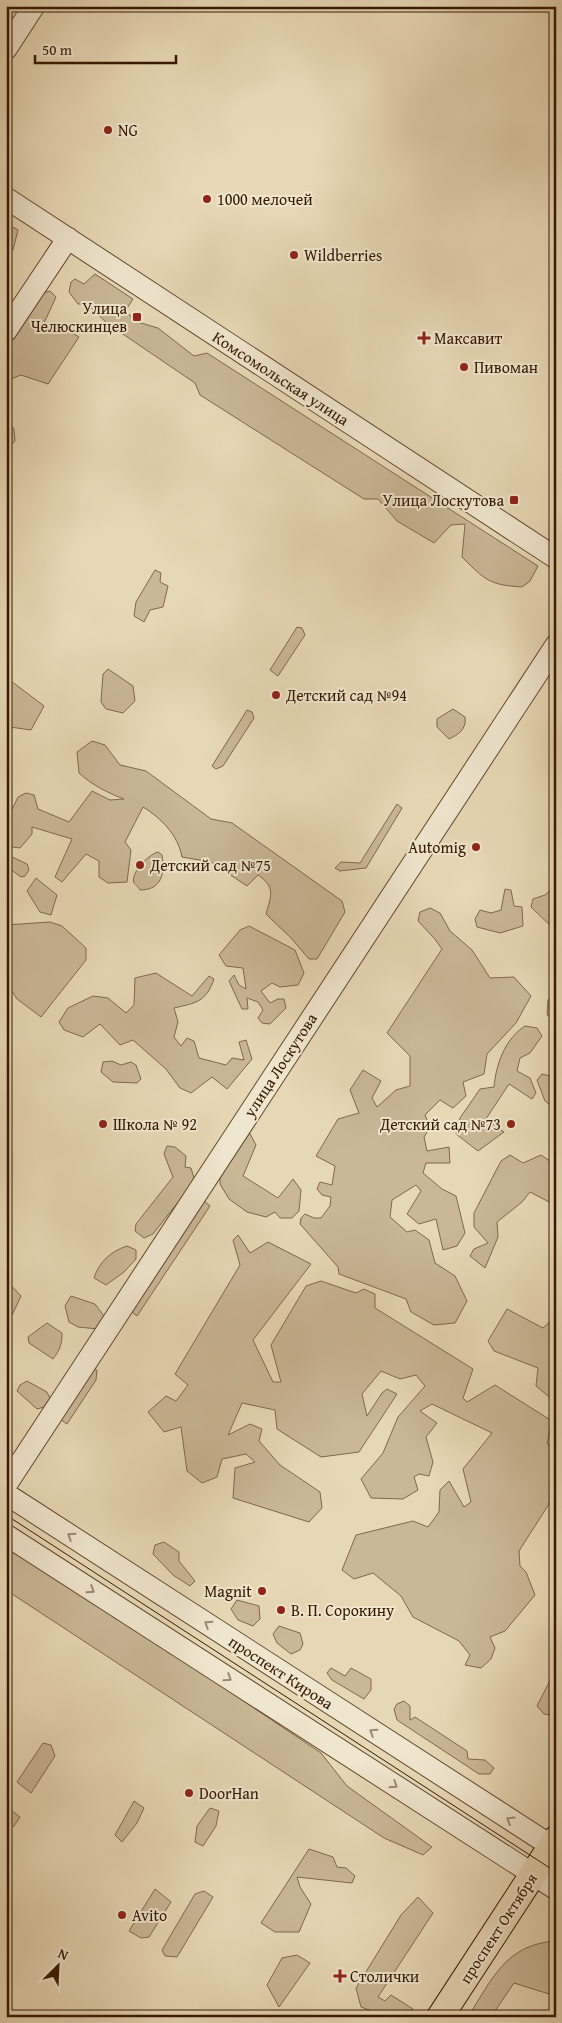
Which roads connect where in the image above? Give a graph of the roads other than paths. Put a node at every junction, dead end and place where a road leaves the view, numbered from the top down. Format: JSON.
{"nodes":[{"id":1,"x":34,"y":6,"type":"edge"},
{"id":2,"x":6,"y":49,"type":"edge"},
{"id":3,"x":6,"y":198,"type":"edge"},
{"id":4,"x":68,"y":238,"type":"junction"},
{"id":5,"x":6,"y":331,"type":"edge"},
{"id":6,"x":556,"y":558,"type":"edge"},
{"id":7,"x":556,"y":646,"type":"edge"},
{"id":8,"x":6,"y":1485,"type":"edge"},
{"id":9,"x":6,"y":1494,"type":"edge"},
{"id":10,"x":6,"y":1535,"type":"edge"},
{"id":11,"x":554,"y":1844,"type":"edge"},
{"id":12,"x":533,"y":1874,"type":"junction"},
{"id":13,"x":556,"y":1889,"type":"edge"},
{"id":14,"x":440,"y":2017,"type":"edge"}],
"edges":[{"from":1,"to":2,"type":"street"},
{"from":3,"to":4,"type":"street","name":"Комсомольская улица"},
{"from":4,"to":5,"type":"street"},
{"from":4,"to":6,"type":"street","name":"Комсомольская улица"},
{"from":7,"to":8,"type":"street","name":"улица Лоскутова"},
{"from":11,"to":9,"type":"street","name":"проспект Кирова","one_way":true},
{"from":10,"to":12,"type":"street","name":"проспект Кирова","one_way":true},
{"from":11,"to":12,"type":"main road","name":"проспект Октября"},
{"from":12,"to":13,"type":"street","name":"проспект Кирова"},
{"from":12,"to":14,"type":"main road","name":"проспект Октября"}]}
